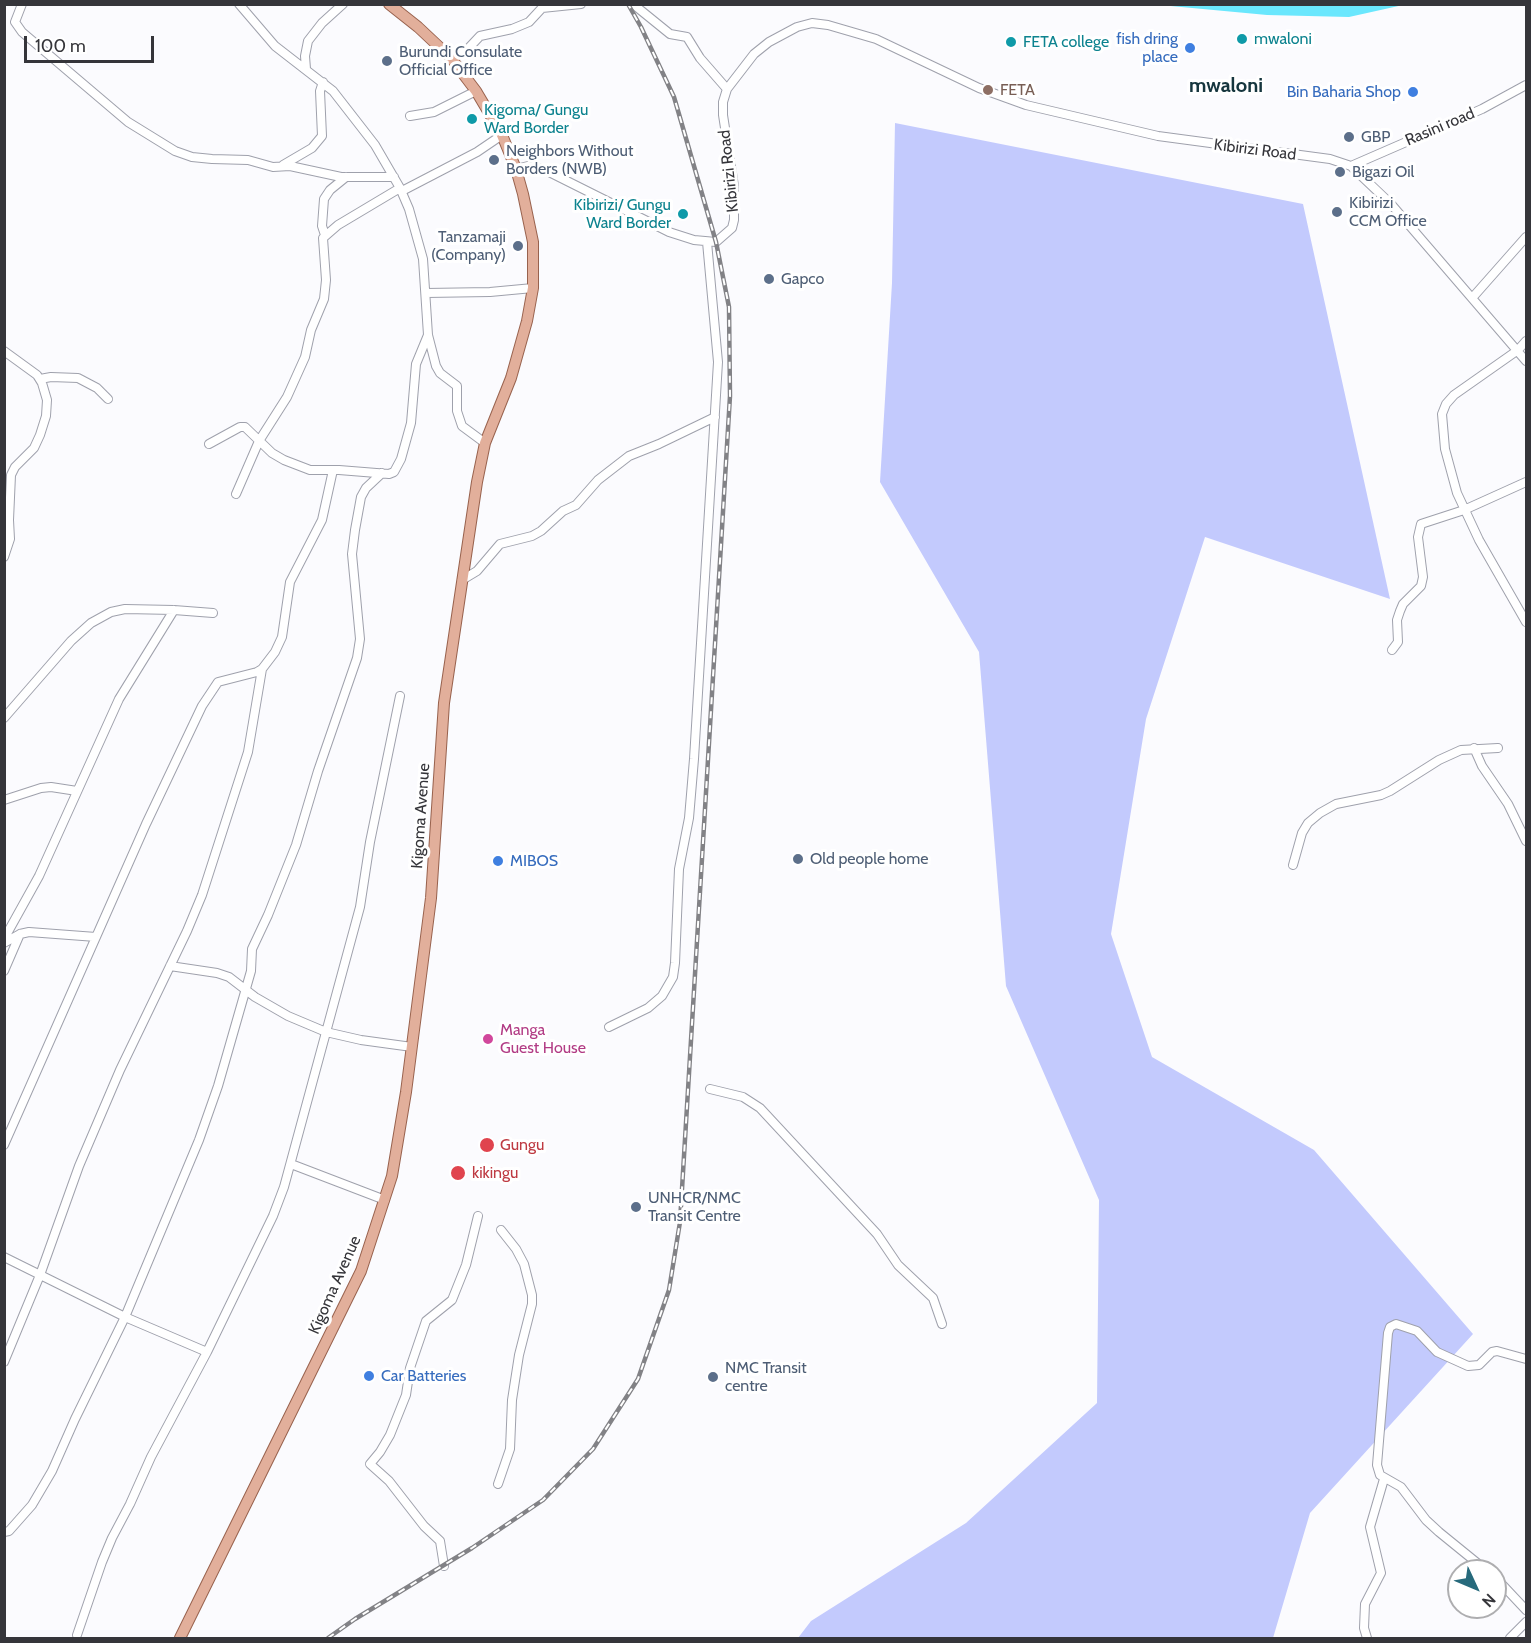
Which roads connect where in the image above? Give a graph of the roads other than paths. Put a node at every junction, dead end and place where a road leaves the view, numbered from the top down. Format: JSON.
{"nodes":[{"id":1,"x":21,"y":4,"type":"edge"},
{"id":2,"x":239,"y":4,"type":"edge"},
{"id":3,"x":343,"y":4,"type":"edge"},
{"id":4,"x":388,"y":4,"type":"edge"},
{"id":5,"x":581,"y":4,"type":"edge"},
{"id":6,"x":633,"y":4,"type":"edge"},
{"id":7,"x":542,"y":6,"type":"edge"},
{"id":8,"x":451,"y":58,"type":"junction"},
{"id":9,"x":306,"y":69,"type":"junction"},
{"id":10,"x":323,"y":82,"type":"junction"},
{"id":11,"x":1527,"y":85,"type":"edge"},
{"id":12,"x":727,"y":89,"type":"junction"},
{"id":13,"x":476,"y":92,"type":"junction"},
{"id":14,"x":410,"y":116,"type":"dead end"},
{"id":15,"x":502,"y":135,"type":"junction"},
{"id":16,"x":1352,"y":166,"type":"junction"},
{"id":17,"x":279,"y":167,"type":"junction"},
{"id":18,"x":516,"y":169,"type":"junction"},
{"id":19,"x":346,"y":177,"type":"junction"},
{"id":20,"x":394,"y":177,"type":"junction"},
{"id":21,"x":401,"y":190,"type":"junction"},
{"id":22,"x":325,"y":235,"type":"junction"},
{"id":23,"x":1527,"y":237,"type":"edge"},
{"id":24,"x":707,"y":242,"type":"junction"},
{"id":25,"x":533,"y":288,"type":"junction"},
{"id":26,"x":426,"y":293,"type":"junction"},
{"id":27,"x":1473,"y":297,"type":"junction"},
{"id":28,"x":428,"y":335,"type":"junction"},
{"id":29,"x":1527,"y":341,"type":"edge"},
{"id":30,"x":1518,"y":350,"type":"junction"},
{"id":31,"x":4,"y":351,"type":"edge"},
{"id":32,"x":1527,"y":361,"type":"edge"},
{"id":33,"x":40,"y":379,"type":"junction"},
{"id":34,"x":108,"y":399,"type":"dead end"},
{"id":35,"x":715,"y":417,"type":"junction"},
{"id":36,"x":259,"y":441,"type":"junction"},
{"id":37,"x":486,"y":443,"type":"junction"},
{"id":38,"x":209,"y":444,"type":"dead end"},
{"id":39,"x":333,"y":470,"type":"junction"},
{"id":40,"x":382,"y":473,"type":"junction"},
{"id":41,"x":1527,"y":482,"type":"edge"},
{"id":42,"x":236,"y":494,"type":"dead end"},
{"id":43,"x":1464,"y":510,"type":"junction"},
{"id":44,"x":4,"y":557,"type":"edge"},
{"id":45,"x":462,"y":580,"type":"junction"},
{"id":46,"x":174,"y":610,"type":"junction"},
{"id":47,"x":213,"y":613,"type":"dead end"},
{"id":48,"x":1527,"y":622,"type":"edge"},
{"id":49,"x":1392,"y":650,"type":"dead end"},
{"id":50,"x":262,"y":669,"type":"junction"},
{"id":51,"x":400,"y":696,"type":"dead end"},
{"id":52,"x":4,"y":718,"type":"edge"},
{"id":53,"x":1474,"y":748,"type":"junction"},
{"id":54,"x":1498,"y":748,"type":"dead end"},
{"id":55,"x":77,"y":791,"type":"junction"},
{"id":56,"x":4,"y":800,"type":"edge"},
{"id":57,"x":1527,"y":841,"type":"edge"},
{"id":58,"x":1293,"y":865,"type":"dead end"},
{"id":59,"x":20,"y":934,"type":"junction"},
{"id":60,"x":96,"y":937,"type":"junction"},
{"id":61,"x":4,"y":941,"type":"edge"},
{"id":62,"x":170,"y":966,"type":"junction"},
{"id":63,"x":4,"y":971,"type":"edge"},
{"id":64,"x":244,"y":990,"type":"junction"},
{"id":65,"x":609,"y":1028,"type":"dead end"},
{"id":66,"x":326,"y":1032,"type":"junction"},
{"id":67,"x":412,"y":1047,"type":"junction"},
{"id":68,"x":710,"y":1089,"type":"dead end"},
{"id":69,"x":4,"y":1145,"type":"edge"},
{"id":70,"x":291,"y":1164,"type":"junction"},
{"id":71,"x":385,"y":1200,"type":"junction"},
{"id":72,"x":478,"y":1216,"type":"dead end"},
{"id":73,"x":501,"y":1230,"type":"dead end"},
{"id":74,"x":4,"y":1257,"type":"edge"},
{"id":75,"x":40,"y":1275,"type":"junction"},
{"id":76,"x":125,"y":1317,"type":"junction"},
{"id":77,"x":942,"y":1324,"type":"dead end"},
{"id":78,"x":207,"y":1353,"type":"junction"},
{"id":79,"x":1527,"y":1359,"type":"edge"},
{"id":80,"x":4,"y":1362,"type":"edge"},
{"id":81,"x":1384,"y":1479,"type":"junction"},
{"id":82,"x":498,"y":1484,"type":"dead end"},
{"id":83,"x":4,"y":1533,"type":"edge"},
{"id":84,"x":1472,"y":1559,"type":"edge"},
{"id":85,"x":444,"y":1566,"type":"dead end"},
{"id":86,"x":1507,"y":1589,"type":"edge"},
{"id":87,"x":1527,"y":1610,"type":"edge"},
{"id":88,"x":1527,"y":1622,"type":"edge"},
{"id":89,"x":77,"y":1635,"type":"dead end"},
{"id":90,"x":180,"y":1638,"type":"edge"},
{"id":91,"x":1367,"y":1638,"type":"edge"},
{"id":92,"x":1510,"y":1638,"type":"edge"}],
"edges":[{"from":1,"to":17,"type":"street"},
{"from":2,"to":9,"type":"street"},
{"from":3,"to":9,"type":"street"},
{"from":4,"to":8,"type":"main road","name":"Kigoma Avenue"},
{"from":5,"to":7,"type":"street"},
{"from":6,"to":12,"type":"street"},
{"from":7,"to":8,"type":"street"},
{"from":8,"to":13,"type":"main road","name":"Kigoma Avenue"},
{"from":9,"to":10,"type":"street"},
{"from":10,"to":17,"type":"street"},
{"from":10,"to":20,"type":"street"},
{"from":11,"to":16,"type":"street","name":"Rasini road"},
{"from":12,"to":16,"type":"street","name":"Kibirizi Road"},
{"from":12,"to":24,"type":"street","name":"Kibirizi Road"},
{"from":13,"to":14,"type":"street"},
{"from":13,"to":15,"type":"main road","name":"Kigoma Avenue"},
{"from":15,"to":18,"type":"main road","name":"Kigoma Avenue"},
{"from":15,"to":21,"type":"street"},
{"from":16,"to":27,"type":"street","name":"Kibirizi Road"},
{"from":17,"to":19,"type":"street"},
{"from":18,"to":24,"type":"street"},
{"from":18,"to":25,"type":"main road","name":"Kigoma Avenue"},
{"from":19,"to":20,"type":"street"},
{"from":19,"to":22,"type":"street"},
{"from":20,"to":21,"type":"street"},
{"from":21,"to":22,"type":"street"},
{"from":21,"to":26,"type":"street"},
{"from":22,"to":36,"type":"street"},
{"from":23,"to":27,"type":"street"},
{"from":24,"to":35,"type":"street"},
{"from":25,"to":26,"type":"street"},
{"from":25,"to":37,"type":"main road","name":"Kigoma Avenue"},
{"from":26,"to":28,"type":"street"},
{"from":27,"to":30,"type":"street","name":"Kibirizi Road"},
{"from":28,"to":37,"type":"street"},
{"from":28,"to":40,"type":"street"},
{"from":29,"to":30,"type":"street"},
{"from":30,"to":32,"type":"street","name":"Kibirizi Road"},
{"from":30,"to":43,"type":"street"},
{"from":31,"to":33,"type":"street"},
{"from":33,"to":34,"type":"street"},
{"from":33,"to":44,"type":"street"},
{"from":35,"to":45,"type":"street"},
{"from":35,"to":65,"type":"street"},
{"from":36,"to":38,"type":"street"},
{"from":36,"to":39,"type":"street"},
{"from":36,"to":42,"type":"street"},
{"from":37,"to":45,"type":"main road","name":"Kigoma Avenue"},
{"from":39,"to":40,"type":"street"},
{"from":39,"to":50,"type":"street"},
{"from":40,"to":64,"type":"street"},
{"from":41,"to":43,"type":"street"},
{"from":43,"to":48,"type":"street"},
{"from":43,"to":49,"type":"street"},
{"from":45,"to":67,"type":"main road","name":"Kigoma Avenue"},
{"from":46,"to":47,"type":"street"},
{"from":46,"to":52,"type":"street"},
{"from":46,"to":55,"type":"street"},
{"from":50,"to":60,"type":"street"},
{"from":50,"to":62,"type":"street"},
{"from":51,"to":66,"type":"street"},
{"from":53,"to":54,"type":"street"},
{"from":53,"to":57,"type":"street"},
{"from":53,"to":58,"type":"street"},
{"from":55,"to":56,"type":"street"},
{"from":55,"to":61,"type":"street"},
{"from":59,"to":60,"type":"street"},
{"from":59,"to":61,"type":"street"},
{"from":59,"to":63,"type":"street"},
{"from":60,"to":69,"type":"street"},
{"from":62,"to":64,"type":"street"},
{"from":62,"to":75,"type":"street"},
{"from":64,"to":66,"type":"street"},
{"from":64,"to":76,"type":"street"},
{"from":66,"to":67,"type":"street"},
{"from":66,"to":70,"type":"street"},
{"from":67,"to":71,"type":"main road","name":"Kigoma Avenue"},
{"from":68,"to":77,"type":"street"},
{"from":70,"to":71,"type":"street"},
{"from":70,"to":78,"type":"street"},
{"from":71,"to":90,"type":"main road","name":"Kigoma Avenue"},
{"from":72,"to":85,"type":"street"},
{"from":73,"to":82,"type":"street"},
{"from":74,"to":75,"type":"street"},
{"from":75,"to":76,"type":"street"},
{"from":75,"to":80,"type":"street"},
{"from":76,"to":78,"type":"street"},
{"from":76,"to":83,"type":"street"},
{"from":78,"to":89,"type":"street"},
{"from":79,"to":81,"type":"street"},
{"from":81,"to":84,"type":"street"},
{"from":81,"to":91,"type":"street"},
{"from":86,"to":87,"type":"street"},
{"from":88,"to":92,"type":"street"}]}
